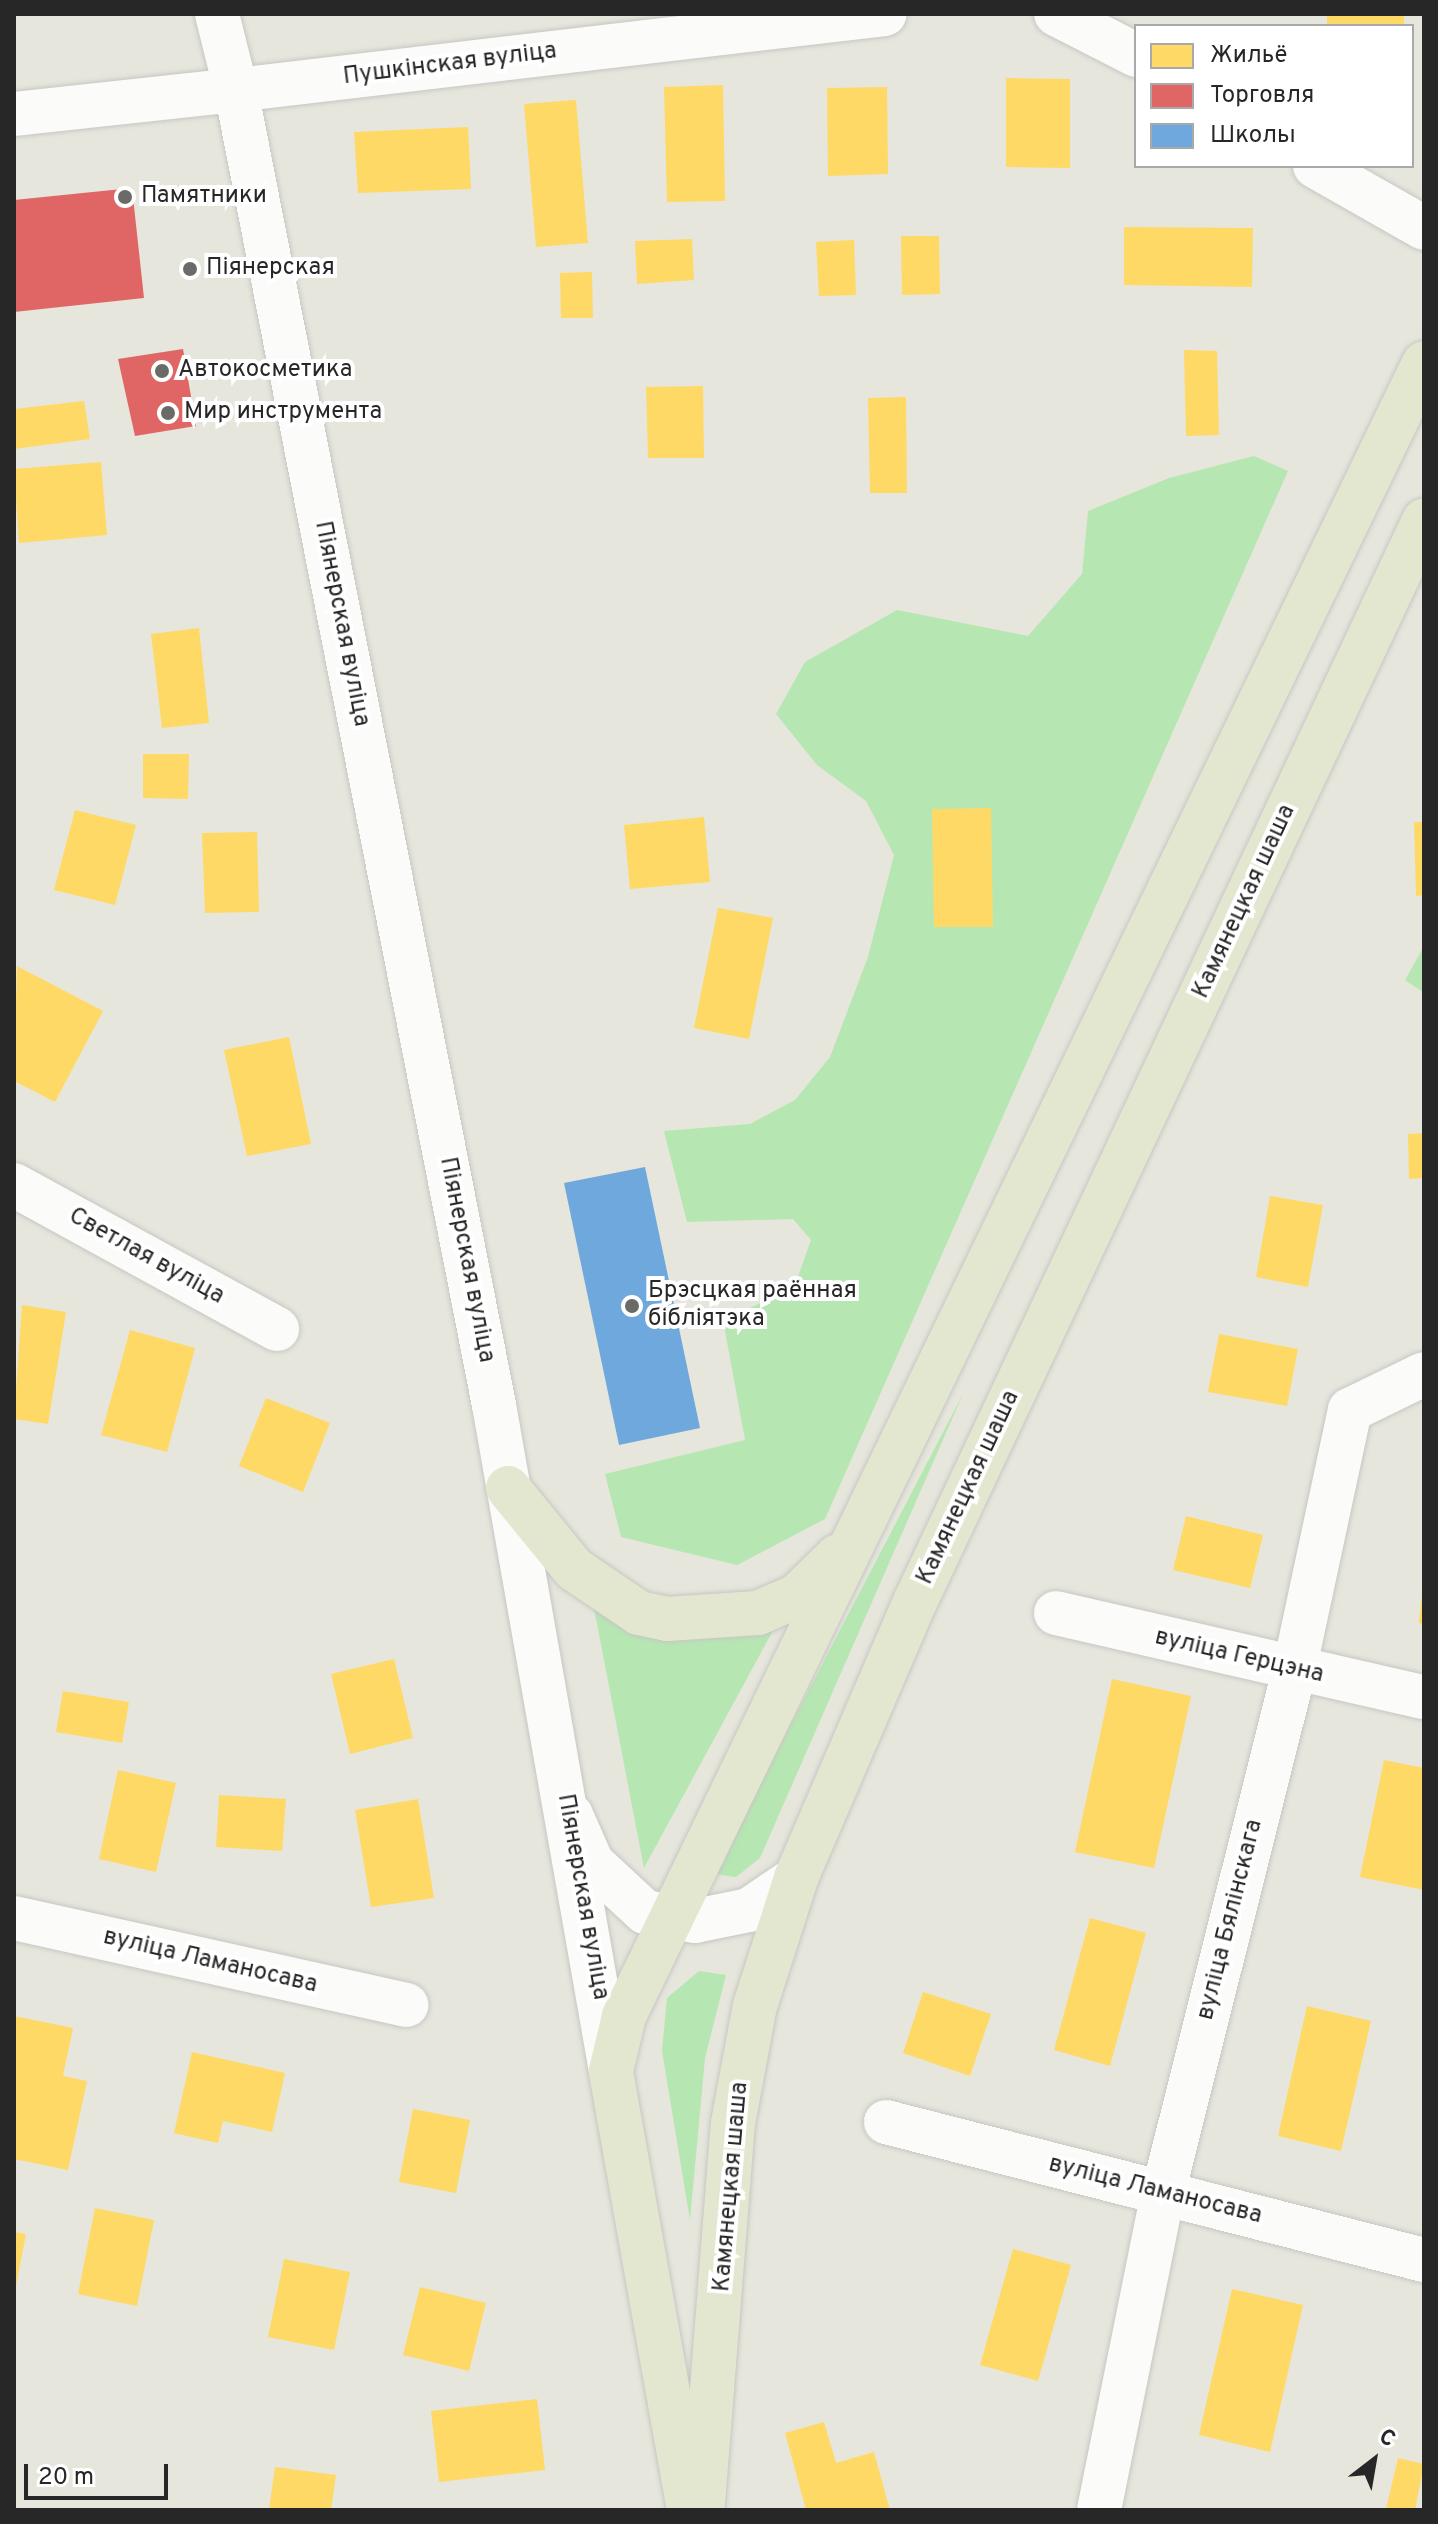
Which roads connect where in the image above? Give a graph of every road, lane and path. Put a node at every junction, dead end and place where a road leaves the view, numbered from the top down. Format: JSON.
{"nodes":[{"id":1,"x":217,"y":14,"type":"edge"},
{"id":2,"x":885,"y":14,"type":"edge"},
{"id":3,"x":1056,"y":14,"type":"edge"},
{"id":4,"x":1134,"y":54,"type":"edge"},
{"id":5,"x":236,"y":90,"type":"junction"},
{"id":6,"x":14,"y":114,"type":"edge"},
{"id":7,"x":1319,"y":168,"type":"edge"},
{"id":8,"x":1424,"y":228,"type":"edge"},
{"id":9,"x":1424,"y":363,"type":"edge"},
{"id":10,"x":1424,"y":521,"type":"edge"},
{"id":11,"x":14,"y":1185,"type":"edge"},
{"id":12,"x":277,"y":1329,"type":"dead end"},
{"id":13,"x":1424,"y":1374,"type":"edge"},
{"id":14,"x":508,"y":1488,"type":"junction"},
{"id":15,"x":863,"y":1531,"type":"junction"},
{"id":16,"x":1056,"y":1613,"type":"dead end"},
{"id":17,"x":1294,"y":1671,"type":"junction"},
{"id":18,"x":1424,"y":1697,"type":"edge"},
{"id":19,"x":566,"y":1802,"type":"junction"},
{"id":20,"x":796,"y":1878,"type":"junction"},
{"id":21,"x":668,"y":1917,"type":"junction"},
{"id":22,"x":14,"y":1918,"type":"edge"},
{"id":23,"x":406,"y":2005,"type":"dead end"},
{"id":24,"x":611,"y":2071,"type":"junction"},
{"id":25,"x":886,"y":2122,"type":"dead end"},
{"id":26,"x":1163,"y":2193,"type":"junction"},
{"id":27,"x":1424,"y":2260,"type":"edge"},
{"id":28,"x":689,"y":2510,"type":"edge"},
{"id":29,"x":702,"y":2510,"type":"edge"},
{"id":30,"x":1099,"y":2510,"type":"edge"}],
"edges":[{"from":1,"to":5,"type":"street","name":"Піянерская вуліца"},
{"from":2,"to":5,"type":"street","name":"Пушкінская вуліца"},
{"from":3,"to":4,"type":"street"},
{"from":5,"to":6,"type":"street","name":"Пушкінская вуліца"},
{"from":5,"to":14,"type":"street","name":"Піянерская вуліца"},
{"from":7,"to":8,"type":"street"},
{"from":9,"to":15,"type":"main road"},
{"from":10,"to":20,"type":"main road","name":"Камянецкая шаша"},
{"from":11,"to":12,"type":"street","name":"Светлая вуліца"},
{"from":13,"to":17,"type":"street","name":"вуліца Бялінскага"},
{"from":14,"to":15,"type":"main road"},
{"from":14,"to":19,"type":"street","name":"Піянерская вуліца"},
{"from":15,"to":21,"type":"main road"},
{"from":16,"to":17,"type":"street","name":"вуліца Герцэна"},
{"from":17,"to":18,"type":"street","name":"вуліца Герцэна"},
{"from":17,"to":26,"type":"street","name":"вуліца Бялінскага"},
{"from":19,"to":21,"type":"street"},
{"from":19,"to":24,"type":"street","name":"Піянерская вуліца"},
{"from":20,"to":21,"type":"street"},
{"from":20,"to":29,"type":"main road","name":"Камянецкая шаша"},
{"from":21,"to":24,"type":"main road"},
{"from":22,"to":23,"type":"street","name":"вуліца Ламаносава"},
{"from":24,"to":28,"type":"main road","name":"Піянерская вуліца"},
{"from":25,"to":26,"type":"street","name":"вуліца Ламаносава"},
{"from":26,"to":27,"type":"street","name":"вуліца Ламаносава"},
{"from":26,"to":30,"type":"street","name":"вуліца Бялінскага"}]}
